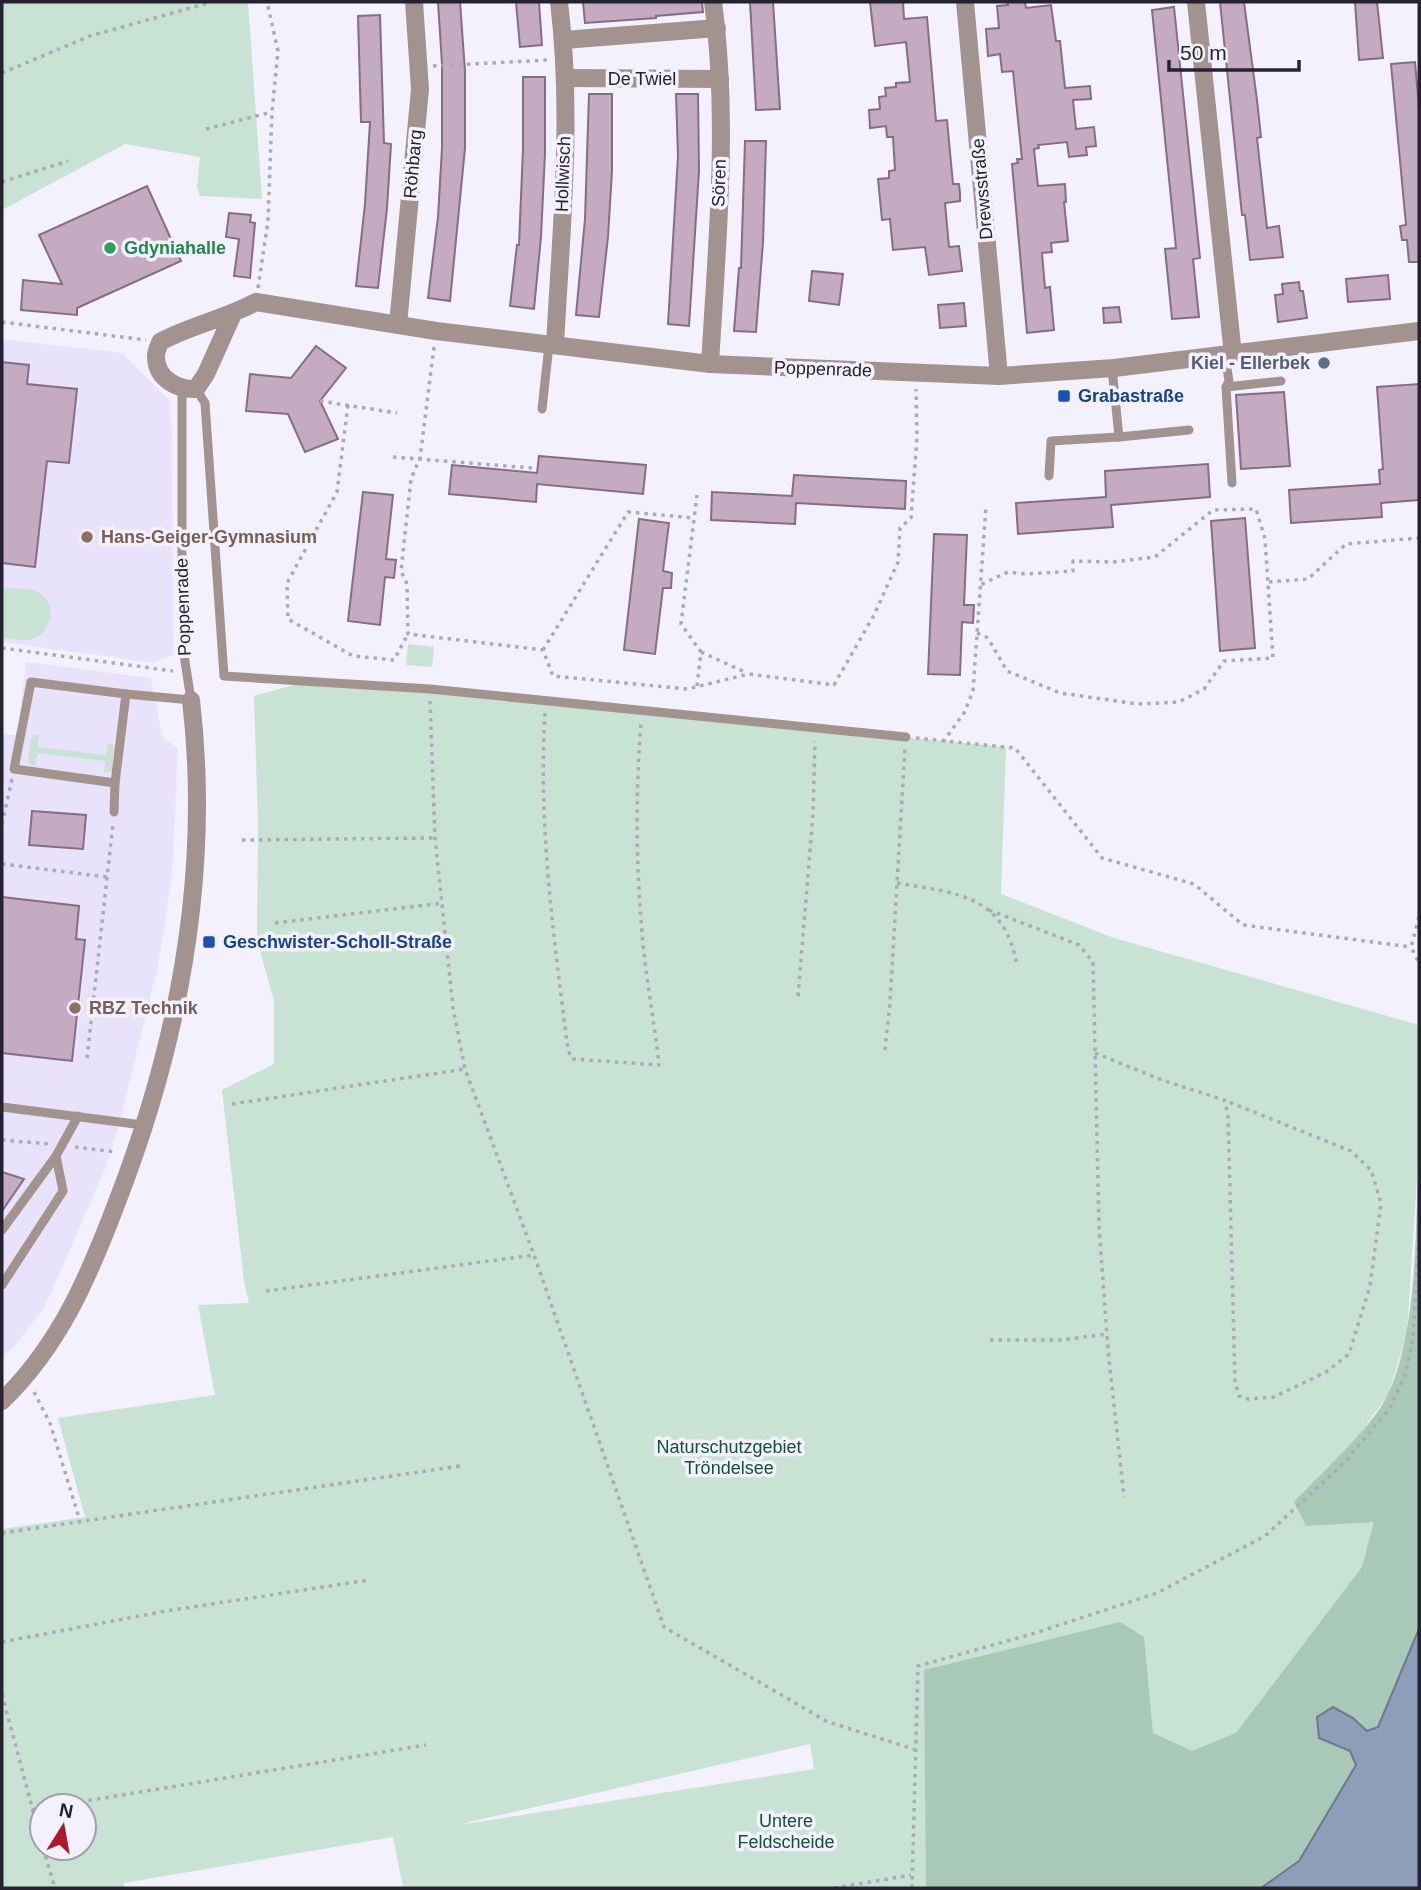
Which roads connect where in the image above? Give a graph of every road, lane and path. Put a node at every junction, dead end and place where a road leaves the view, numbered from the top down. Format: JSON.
{"nodes":[{"id":1,"x":212,"y":2,"type":"edge"},
{"id":2,"x":267,"y":2,"type":"edge"},
{"id":3,"x":414,"y":2,"type":"edge"},
{"id":4,"x":559,"y":2,"type":"edge"},
{"id":5,"x":713,"y":2,"type":"edge"},
{"id":6,"x":965,"y":2,"type":"edge"},
{"id":7,"x":1196,"y":2,"type":"edge"},
{"id":8,"x":717,"y":28,"type":"junction"},
{"id":9,"x":564,"y":40,"type":"junction"},
{"id":10,"x":564,"y":59,"type":"junction"},
{"id":11,"x":419,"y":66,"type":"junction"},
{"id":12,"x":2,"y":73,"type":"edge"},
{"id":13,"x":565,"y":78,"type":"junction"},
{"id":14,"x":720,"y":79,"type":"junction"},
{"id":15,"x":272,"y":112,"type":"junction"},
{"id":16,"x":206,"y":130,"type":"dead end"},
{"id":17,"x":68,"y":161,"type":"dead end"},
{"id":18,"x":2,"y":182,"type":"edge"},
{"id":19,"x":256,"y":302,"type":"junction"},
{"id":20,"x":232,"y":316,"type":"junction"},
{"id":21,"x":2,"y":322,"type":"edge"},
{"id":22,"x":398,"y":325,"type":"junction"},
{"id":23,"x":436,"y":331,"type":"junction"},
{"id":24,"x":1419,"y":331,"type":"edge"},
{"id":25,"x":160,"y":342,"type":"junction"},
{"id":26,"x":552,"y":345,"type":"junction"},
{"id":27,"x":1229,"y":355,"type":"junction"},
{"id":28,"x":710,"y":364,"type":"junction"},
{"id":29,"x":1112,"y":368,"type":"junction"},
{"id":30,"x":916,"y":372,"type":"junction"},
{"id":31,"x":999,"y":376,"type":"junction"},
{"id":32,"x":1281,"y":381,"type":"dead end"},
{"id":33,"x":1226,"y":387,"type":"junction"},
{"id":34,"x":189,"y":388,"type":"junction"},
{"id":35,"x":320,"y":401,"type":"dead end"},
{"id":36,"x":348,"y":405,"type":"junction"},
{"id":37,"x":542,"y":410,"type":"dead end"},
{"id":38,"x":397,"y":412,"type":"dead end"},
{"id":39,"x":1189,"y":430,"type":"dead end"},
{"id":40,"x":1119,"y":437,"type":"junction"},
{"id":41,"x":393,"y":457,"type":"dead end"},
{"id":42,"x":420,"y":458,"type":"junction"},
{"id":43,"x":532,"y":468,"type":"dead end"},
{"id":44,"x":1049,"y":476,"type":"dead end"},
{"id":45,"x":1232,"y":483,"type":"dead end"},
{"id":46,"x":697,"y":495,"type":"dead end"},
{"id":47,"x":986,"y":506,"type":"dead end"},
{"id":48,"x":694,"y":518,"type":"junction"},
{"id":49,"x":1419,"y":538,"type":"edge"},
{"id":50,"x":1269,"y":582,"type":"junction"},
{"id":51,"x":980,"y":585,"type":"junction"},
{"id":52,"x":977,"y":632,"type":"junction"},
{"id":53,"x":408,"y":634,"type":"junction"},
{"id":54,"x":2,"y":648,"type":"edge"},
{"id":55,"x":543,"y":650,"type":"junction"},
{"id":56,"x":701,"y":652,"type":"junction"},
{"id":57,"x":187,"y":673,"type":"junction"},
{"id":58,"x":749,"y":674,"type":"junction"},
{"id":59,"x":697,"y":686,"type":"junction"},
{"id":60,"x":430,"y":689,"type":"junction"},
{"id":61,"x":126,"y":694,"type":"junction"},
{"id":62,"x":191,"y":700,"type":"junction"},
{"id":63,"x":546,"y":700,"type":"junction"},
{"id":64,"x":642,"y":709,"type":"junction"},
{"id":65,"x":815,"y":728,"type":"junction"},
{"id":66,"x":906,"y":737,"type":"junction"},
{"id":67,"x":943,"y":742,"type":"junction"},
{"id":68,"x":14,"y":769,"type":"junction"},
{"id":69,"x":115,"y":783,"type":"junction"},
{"id":70,"x":114,"y":812,"type":"joint"},
{"id":71,"x":2,"y":824,"type":"edge"},
{"id":72,"x":435,"y":838,"type":"junction"},
{"id":73,"x":243,"y":840,"type":"dead end"},
{"id":74,"x":2,"y":864,"type":"edge"},
{"id":75,"x":107,"y":877,"type":"junction"},
{"id":76,"x":897,"y":883,"type":"junction"},
{"id":77,"x":443,"y":903,"type":"junction"},
{"id":78,"x":989,"y":910,"type":"junction"},
{"id":79,"x":1419,"y":916,"type":"edge"},
{"id":80,"x":275,"y":923,"type":"dead end"},
{"id":81,"x":1410,"y":947,"type":"junction"},
{"id":82,"x":1419,"y":963,"type":"edge"},
{"id":83,"x":1017,"y":966,"type":"dead end"},
{"id":84,"x":798,"y":996,"type":"dead end"},
{"id":85,"x":886,"y":1050,"type":"dead end"},
{"id":86,"x":1095,"y":1053,"type":"junction"},
{"id":87,"x":87,"y":1058,"type":"dead end"},
{"id":88,"x":465,"y":1069,"type":"junction"},
{"id":89,"x":1224,"y":1100,"type":"junction"},
{"id":90,"x":232,"y":1104,"type":"dead end"},
{"id":91,"x":2,"y":1107,"type":"edge"},
{"id":92,"x":78,"y":1116,"type":"junction"},
{"id":93,"x":143,"y":1125,"type":"junction"},
{"id":94,"x":56,"y":1156,"type":"junction"},
{"id":95,"x":2,"y":1230,"type":"edge"},
{"id":96,"x":1419,"y":1231,"type":"edge"},
{"id":97,"x":534,"y":1255,"type":"junction"},
{"id":98,"x":2,"y":1285,"type":"edge"},
{"id":99,"x":266,"y":1291,"type":"dead end"},
{"id":100,"x":1107,"y":1334,"type":"junction"},
{"id":101,"x":1413,"y":1339,"type":"junction"},
{"id":102,"x":990,"y":1340,"type":"dead end"},
{"id":103,"x":1419,"y":1340,"type":"edge"},
{"id":104,"x":27,"y":1377,"type":"junction"},
{"id":105,"x":2,"y":1401,"type":"edge"},
{"id":106,"x":460,"y":1465,"type":"dead end"},
{"id":107,"x":1124,"y":1497,"type":"dead end"},
{"id":108,"x":80,"y":1521,"type":"junction"},
{"id":109,"x":2,"y":1533,"type":"edge"},
{"id":110,"x":369,"y":1580,"type":"dead end"},
{"id":111,"x":2,"y":1643,"type":"edge"},
{"id":112,"x":2,"y":1694,"type":"edge"},
{"id":113,"x":426,"y":1745,"type":"dead end"},
{"id":114,"x":914,"y":1749,"type":"junction"},
{"id":115,"x":28,"y":1795,"type":"edge"},
{"id":116,"x":98,"y":1799,"type":"edge"},
{"id":117,"x":48,"y":1862,"type":"edge"},
{"id":118,"x":912,"y":1875,"type":"junction"},
{"id":119,"x":55,"y":1888,"type":"edge"},
{"id":120,"x":834,"y":1888,"type":"edge"},
{"id":121,"x":912,"y":1888,"type":"edge"}],
"edges":[{"from":1,"to":12,"type":"path"},
{"from":2,"to":15,"type":"path"},
{"from":3,"to":11,"type":"street","name":"Röhbarg"},
{"from":4,"to":9,"type":"street","name":"Hollwisch"},
{"from":5,"to":8,"type":"street","name":"Sören"},
{"from":6,"to":31,"type":"street","name":"Drewsstraße"},
{"from":7,"to":27,"type":"street"},
{"from":8,"to":9,"type":"street"},
{"from":8,"to":14,"type":"street","name":"Sören"},
{"from":9,"to":10,"type":"street","name":"Hollwisch"},
{"from":10,"to":11,"type":"path"},
{"from":10,"to":13,"type":"street","name":"Hollwisch"},
{"from":11,"to":22,"type":"street","name":"Röhbarg"},
{"from":13,"to":14,"type":"street","name":"De Twiel"},
{"from":13,"to":26,"type":"street","name":"Hollwisch"},
{"from":14,"to":28,"type":"street","name":"Sören"},
{"from":15,"to":16,"type":"path"},
{"from":15,"to":19,"type":"path"},
{"from":17,"to":18,"type":"path"},
{"from":19,"to":20,"type":"street"},
{"from":19,"to":22,"type":"street","name":"Poppenrade"},
{"from":20,"to":25,"type":"street"},
{"from":20,"to":34,"type":"street","name":"Poppenrade"},
{"from":21,"to":25,"type":"path"},
{"from":22,"to":23,"type":"street","name":"Poppenrade"},
{"from":23,"to":26,"type":"street","name":"Poppenrade"},
{"from":23,"to":42,"type":"path"},
{"from":24,"to":27,"type":"street","name":"Poppenrade"},
{"from":25,"to":34,"type":"street"},
{"from":26,"to":28,"type":"street","name":"Poppenrade"},
{"from":26,"to":37,"type":"lane"},
{"from":27,"to":29,"type":"street","name":"Poppenrade"},
{"from":27,"to":33,"type":"lane"},
{"from":28,"to":30,"type":"street","name":"Poppenrade"},
{"from":29,"to":31,"type":"street","name":"Poppenrade"},
{"from":29,"to":40,"type":"lane"},
{"from":30,"to":31,"type":"street","name":"Poppenrade"},
{"from":30,"to":58,"type":"path"},
{"from":32,"to":33,"type":"lane"},
{"from":33,"to":45,"type":"lane"},
{"from":34,"to":57,"type":"lane","name":"Poppenrade"},
{"from":34,"to":60,"type":"lane"},
{"from":35,"to":36,"type":"path"},
{"from":36,"to":38,"type":"path"},
{"from":36,"to":53,"type":"path"},
{"from":39,"to":40,"type":"lane"},
{"from":40,"to":44,"type":"lane"},
{"from":41,"to":42,"type":"path"},
{"from":42,"to":43,"type":"path"},
{"from":42,"to":53,"type":"path"},
{"from":46,"to":48,"type":"path"},
{"from":47,"to":51,"type":"path"},
{"from":48,"to":55,"type":"path"},
{"from":48,"to":56,"type":"path"},
{"from":49,"to":50,"type":"path"},
{"from":50,"to":51,"type":"path"},
{"from":50,"to":52,"type":"path"},
{"from":51,"to":52,"type":"path"},
{"from":52,"to":67,"type":"path"},
{"from":53,"to":55,"type":"path"},
{"from":54,"to":57,"type":"path"},
{"from":55,"to":59,"type":"path"},
{"from":56,"to":58,"type":"path"},
{"from":56,"to":59,"type":"path"},
{"from":57,"to":62,"type":"lane","name":"Poppenrade"},
{"from":58,"to":59,"type":"path"},
{"from":60,"to":63,"type":"lane"},
{"from":60,"to":72,"type":"path"},
{"from":61,"to":62,"type":"lane"},
{"from":61,"to":68,"type":"lane"},
{"from":61,"to":69,"type":"lane"},
{"from":62,"to":93,"type":"street"},
{"from":63,"to":64,"type":"lane"},
{"from":63,"to":64,"type":"path"},
{"from":64,"to":65,"type":"lane"},
{"from":65,"to":66,"type":"lane"},
{"from":65,"to":84,"type":"path"},
{"from":66,"to":67,"type":"path"},
{"from":66,"to":76,"type":"path"},
{"from":67,"to":81,"type":"path"},
{"from":68,"to":69,"type":"lane"},
{"from":68,"to":71,"type":"path"},
{"from":69,"to":70,"type":"lane"},
{"from":70,"to":75,"type":"path"},
{"from":72,"to":73,"type":"path"},
{"from":72,"to":77,"type":"path"},
{"from":74,"to":75,"type":"path"},
{"from":75,"to":87,"type":"path"},
{"from":76,"to":78,"type":"path"},
{"from":76,"to":85,"type":"path"},
{"from":77,"to":80,"type":"path"},
{"from":77,"to":88,"type":"path"},
{"from":78,"to":83,"type":"path"},
{"from":78,"to":86,"type":"path"},
{"from":79,"to":81,"type":"path"},
{"from":81,"to":82,"type":"path"},
{"from":86,"to":89,"type":"path"},
{"from":86,"to":100,"type":"path"},
{"from":88,"to":90,"type":"path"},
{"from":88,"to":97,"type":"path"},
{"from":89,"to":89,"type":"path"},
{"from":91,"to":92,"type":"lane"},
{"from":92,"to":93,"type":"lane"},
{"from":92,"to":94,"type":"lane"},
{"from":93,"to":104,"type":"street"},
{"from":94,"to":95,"type":"lane"},
{"from":94,"to":98,"type":"lane"},
{"from":96,"to":101,"type":"path"},
{"from":97,"to":99,"type":"path"},
{"from":97,"to":114,"type":"path"},
{"from":100,"to":102,"type":"path"},
{"from":100,"to":107,"type":"path"},
{"from":101,"to":103,"type":"path"},
{"from":101,"to":114,"type":"path"},
{"from":104,"to":105,"type":"street"},
{"from":104,"to":108,"type":"path"},
{"from":106,"to":108,"type":"path"},
{"from":108,"to":109,"type":"path"},
{"from":110,"to":111,"type":"path"},
{"from":112,"to":115,"type":"path"},
{"from":113,"to":116,"type":"path"},
{"from":114,"to":118,"type":"path"},
{"from":117,"to":119,"type":"path"},
{"from":118,"to":120,"type":"path"},
{"from":118,"to":121,"type":"path"}]}
